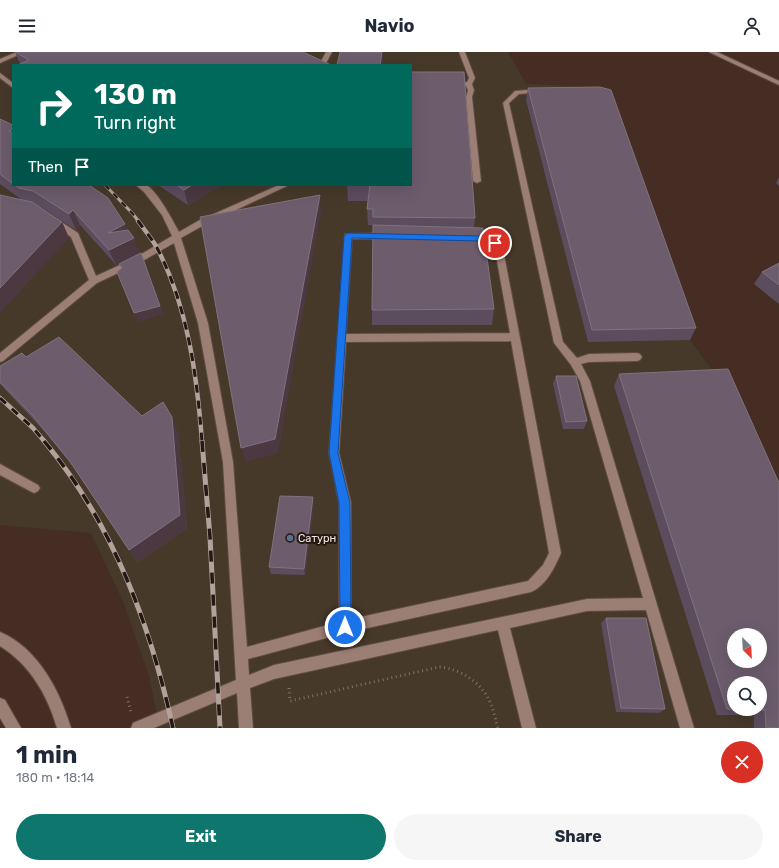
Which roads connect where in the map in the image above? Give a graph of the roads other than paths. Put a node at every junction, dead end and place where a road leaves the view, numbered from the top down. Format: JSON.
{"nodes":[{"id":1,"x":22,"y":52,"type":"edge"},
{"id":2,"x":329,"y":52,"type":"edge"},
{"id":3,"x":462,"y":52,"type":"edge"},
{"id":4,"x":712,"y":52,"type":"edge"},
{"id":5,"x":0,"y":61,"type":"edge"},
{"id":6,"x":323,"y":64,"type":"edge"},
{"id":7,"x":0,"y":75,"type":"edge"},
{"id":8,"x":454,"y":83,"type":"edge"},
{"id":9,"x":779,"y":83,"type":"edge"},
{"id":10,"x":469,"y":84,"type":"junction"},
{"id":11,"x":12,"y":85,"type":"edge"},
{"id":12,"x":553,"y":91,"type":"edge"},
{"id":13,"x":477,"y":181,"type":"dead end"},
{"id":14,"x":141,"y":186,"type":"edge"},
{"id":15,"x":283,"y":186,"type":"edge"},
{"id":16,"x":43,"y":214,"type":"edge"},
{"id":17,"x":176,"y":236,"type":"junction"},
{"id":18,"x":394,"y":236,"type":"edge"},
{"id":19,"x":464,"y":238,"type":"edge"},
{"id":20,"x":94,"y":282,"type":"junction"},
{"id":21,"x":516,"y":337,"type":"junction"},
{"id":22,"x":341,"y":338,"type":"junction"},
{"id":23,"x":637,"y":357,"type":"dead end"},
{"id":24,"x":0,"y":358,"type":"edge"},
{"id":25,"x":575,"y":362,"type":"junction"},
{"id":26,"x":0,"y":469,"type":"edge"},
{"id":27,"x":34,"y":488,"type":"dead end"},
{"id":28,"x":650,"y":604,"type":"junction"},
{"id":29,"x":503,"y":624,"type":"junction"},
{"id":30,"x":345,"y":627,"type":"junction"},
{"id":31,"x":0,"y":638,"type":"edge"},
{"id":32,"x":240,"y":655,"type":"junction"},
{"id":33,"x":242,"y":685,"type":"junction"},
{"id":34,"x":0,"y":705,"type":"edge"},
{"id":35,"x":14,"y":728,"type":"edge"},
{"id":36,"x":64,"y":728,"type":"edge"},
{"id":37,"x":138,"y":728,"type":"edge"},
{"id":38,"x":246,"y":728,"type":"edge"},
{"id":39,"x":529,"y":728,"type":"edge"},
{"id":40,"x":687,"y":728,"type":"edge"}],
"edges":[{"from":1,"to":5,"type":"main road"},
{"from":2,"to":6,"type":"main road"},
{"from":3,"to":10,"type":"main road"},
{"from":4,"to":9,"type":"main road"},
{"from":7,"to":11,"type":"main road"},
{"from":8,"to":10,"type":"main road"},
{"from":10,"to":13,"type":"main road"},
{"from":12,"to":25,"type":"main road"},
{"from":14,"to":17,"type":"main road"},
{"from":15,"to":17,"type":"main road"},
{"from":16,"to":20,"type":"main road"},
{"from":17,"to":20,"type":"main road"},
{"from":17,"to":32,"type":"main road"},
{"from":18,"to":22,"type":"main road"},
{"from":19,"to":21,"type":"main road"},
{"from":20,"to":24,"type":"main road"},
{"from":21,"to":22,"type":"main road"},
{"from":21,"to":30,"type":"main road"},
{"from":22,"to":30,"type":"main road"},
{"from":23,"to":25,"type":"main road"},
{"from":25,"to":28,"type":"main road"},
{"from":26,"to":27,"type":"main road"},
{"from":28,"to":29,"type":"main road"},
{"from":28,"to":40,"type":"main road"},
{"from":29,"to":33,"type":"main road"},
{"from":29,"to":39,"type":"main road"},
{"from":30,"to":32,"type":"main road"},
{"from":31,"to":36,"type":"main road"},
{"from":32,"to":33,"type":"main road"},
{"from":33,"to":37,"type":"main road"},
{"from":33,"to":38,"type":"main road"},
{"from":34,"to":35,"type":"main road"}]}
